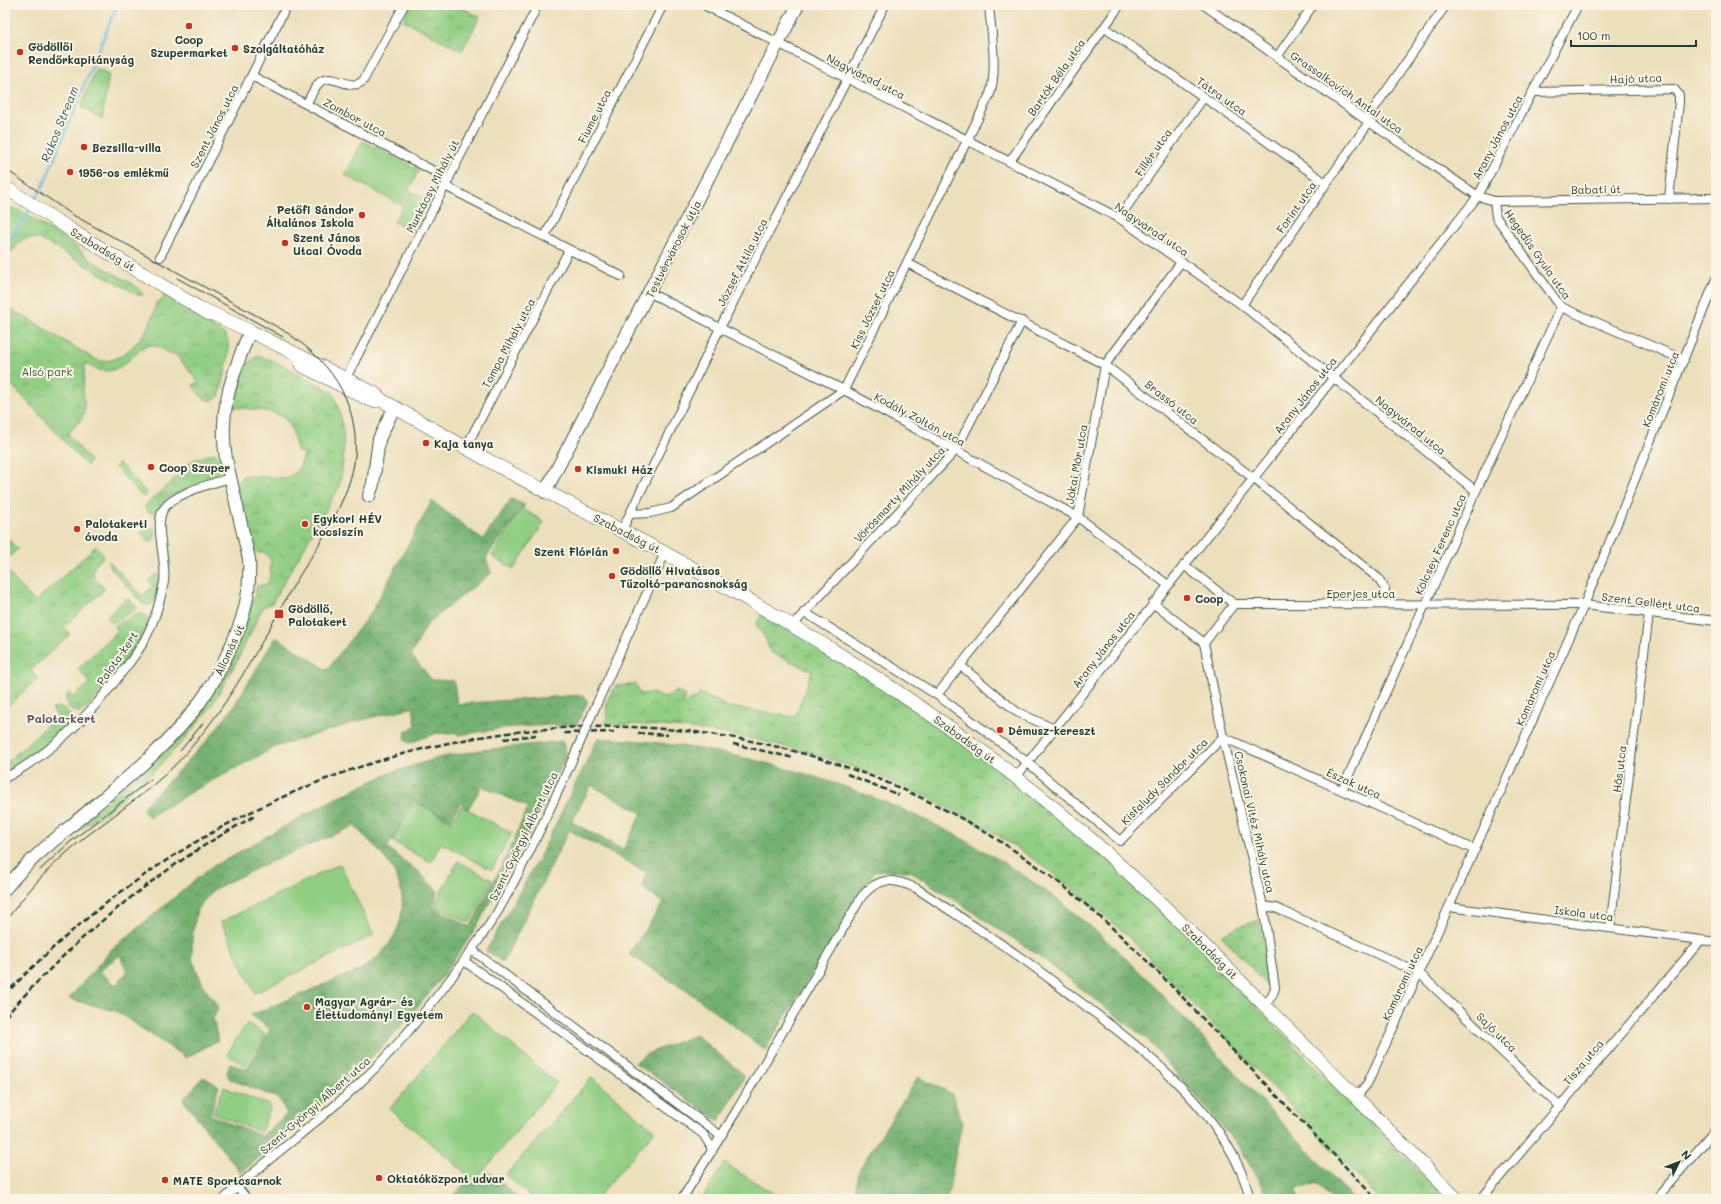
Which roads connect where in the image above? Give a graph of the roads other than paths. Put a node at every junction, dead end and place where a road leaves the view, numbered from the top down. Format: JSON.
{"nodes":[{"id":1,"x":287,"y":5,"type":"edge"},
{"id":2,"x":404,"y":5,"type":"edge"},
{"id":3,"x":537,"y":5,"type":"edge"},
{"id":4,"x":663,"y":5,"type":"edge"},
{"id":5,"x":704,"y":5,"type":"edge"},
{"id":6,"x":798,"y":5,"type":"edge"},
{"id":7,"x":885,"y":5,"type":"edge"},
{"id":8,"x":989,"y":5,"type":"edge"},
{"id":9,"x":1120,"y":5,"type":"edge"},
{"id":10,"x":1204,"y":5,"type":"edge"},
{"id":11,"x":1313,"y":5,"type":"edge"},
{"id":12,"x":1446,"y":5,"type":"edge"},
{"id":13,"x":1578,"y":5,"type":"edge"},
{"id":14,"x":720,"y":9,"type":"edge"},
{"id":15,"x":1105,"y":28,"type":"junction"},
{"id":16,"x":779,"y":44,"type":"junction"},
{"id":17,"x":1277,"y":57,"type":"junction"},
{"id":18,"x":252,"y":76,"type":"junction"},
{"id":19,"x":847,"y":79,"type":"junction"},
{"id":20,"x":1534,"y":92,"type":"junction"},
{"id":21,"x":1204,"y":97,"type":"junction"},
{"id":22,"x":306,"y":104,"type":"junction"},
{"id":23,"x":1368,"y":121,"type":"junction"},
{"id":24,"x":968,"y":140,"type":"junction"},
{"id":25,"x":1010,"y":161,"type":"junction"},
{"id":26,"x":447,"y":183,"type":"junction"},
{"id":27,"x":1326,"y":183,"type":"junction"},
{"id":28,"x":5,"y":187,"type":"edge"},
{"id":29,"x":1478,"y":196,"type":"junction"},
{"id":30,"x":1669,"y":198,"type":"junction"},
{"id":31,"x":1716,"y":198,"type":"edge"},
{"id":32,"x":1494,"y":201,"type":"junction"},
{"id":33,"x":1119,"y":218,"type":"junction"},
{"id":34,"x":545,"y":236,"type":"junction"},
{"id":35,"x":569,"y":250,"type":"junction"},
{"id":36,"x":160,"y":257,"type":"dead end"},
{"id":37,"x":1181,"y":262,"type":"junction"},
{"id":38,"x":907,"y":263,"type":"junction"},
{"id":39,"x":621,"y":276,"type":"dead end"},
{"id":40,"x":1716,"y":279,"type":"edge"},
{"id":41,"x":650,"y":293,"type":"junction"},
{"id":42,"x":1242,"y":305,"type":"junction"},
{"id":43,"x":1561,"y":307,"type":"junction"},
{"id":44,"x":1022,"y":321,"type":"junction"},
{"id":45,"x":720,"y":328,"type":"junction"},
{"id":46,"x":249,"y":334,"type":"junction"},
{"id":47,"x":1684,"y":360,"type":"junction"},
{"id":48,"x":1105,"y":364,"type":"junction"},
{"id":49,"x":1334,"y":376,"type":"junction"},
{"id":50,"x":346,"y":378,"type":"junction"},
{"id":51,"x":844,"y":390,"type":"junction"},
{"id":52,"x":383,"y":401,"type":"junction"},
{"id":53,"x":394,"y":408,"type":"junction"},
{"id":54,"x":466,"y":447,"type":"junction"},
{"id":55,"x":956,"y":450,"type":"junction"},
{"id":56,"x":230,"y":478,"type":"junction"},
{"id":57,"x":1253,"y":478,"type":"junction"},
{"id":58,"x":1476,"y":491,"type":"junction"},
{"id":59,"x":545,"y":492,"type":"junction"},
{"id":60,"x":369,"y":496,"type":"dead end"},
{"id":61,"x":630,"y":514,"type":"junction"},
{"id":62,"x":1078,"y":517,"type":"junction"},
{"id":63,"x":622,"y":530,"type":"junction"},
{"id":64,"x":665,"y":553,"type":"junction"},
{"id":65,"x":1184,"y":565,"type":"junction"},
{"id":66,"x":1168,"y":585,"type":"junction"},
{"id":67,"x":1153,"y":603,"type":"junction"},
{"id":68,"x":1234,"y":604,"type":"junction"},
{"id":69,"x":1384,"y":604,"type":"junction"},
{"id":70,"x":1424,"y":605,"type":"junction"},
{"id":71,"x":1584,"y":605,"type":"junction"},
{"id":72,"x":804,"y":612,"type":"junction"},
{"id":73,"x":1649,"y":613,"type":"junction"},
{"id":74,"x":1716,"y":621,"type":"edge"},
{"id":75,"x":793,"y":625,"type":"junction"},
{"id":76,"x":1204,"y":643,"type":"junction"},
{"id":77,"x":961,"y":666,"type":"junction"},
{"id":78,"x":937,"y":695,"type":"junction"},
{"id":79,"x":1054,"y":729,"type":"junction"},
{"id":80,"x":1223,"y":737,"type":"junction"},
{"id":81,"x":1027,"y":762,"type":"junction"},
{"id":82,"x":1016,"y":777,"type":"junction"},
{"id":83,"x":5,"y":778,"type":"edge"},
{"id":84,"x":1342,"y":790,"type":"junction"},
{"id":85,"x":1120,"y":841,"type":"joint"},
{"id":86,"x":1475,"y":850,"type":"junction"},
{"id":87,"x":5,"y":889,"type":"edge"},
{"id":88,"x":1263,"y":906,"type":"junction"},
{"id":89,"x":1449,"y":907,"type":"junction"},
{"id":90,"x":1610,"y":928,"type":"junction"},
{"id":91,"x":1716,"y":939,"type":"edge"},
{"id":92,"x":1701,"y":940,"type":"junction"},
{"id":93,"x":472,"y":950,"type":"junction"},
{"id":94,"x":464,"y":962,"type":"junction"},
{"id":95,"x":504,"y":973,"type":"junction"},
{"id":96,"x":1419,"y":973,"type":"junction"},
{"id":97,"x":498,"y":985,"type":"junction"},
{"id":98,"x":1265,"y":1005,"type":"junction"},
{"id":99,"x":622,"y":1062,"type":"junction"},
{"id":100,"x":616,"y":1070,"type":"junction"},
{"id":101,"x":1356,"y":1097,"type":"junction"},
{"id":102,"x":1560,"y":1107,"type":"junction"},
{"id":103,"x":1716,"y":1129,"type":"edge"},
{"id":104,"x":721,"y":1136,"type":"junction"},
{"id":105,"x":712,"y":1151,"type":"junction"},
{"id":106,"x":237,"y":1187,"type":"junction"},
{"id":107,"x":224,"y":1199,"type":"edge"},
{"id":108,"x":247,"y":1199,"type":"edge"},
{"id":109,"x":682,"y":1199,"type":"edge"},
{"id":110,"x":1250,"y":1199,"type":"edge"},
{"id":111,"x":1457,"y":1199,"type":"edge"},
{"id":112,"x":1481,"y":1199,"type":"edge"},
{"id":113,"x":1656,"y":1199,"type":"edge"}],
"edges":[{"from":1,"to":18,"type":"street","name":"Szent János utca"},
{"from":2,"to":22,"type":"street"},
{"from":3,"to":26,"type":"street","name":"Munkácsy Mihály út"},
{"from":4,"to":34,"type":"street","name":"Fiume utca"},
{"from":5,"to":14,"type":"street","name":"Nagyvárad utca"},
{"from":6,"to":16,"type":"main road","name":"Testvérvárosok útja"},
{"from":7,"to":19,"type":"street","name":"József Attila utca"},
{"from":8,"to":24,"type":"street","name":"Kiss József utca"},
{"from":9,"to":15,"type":"street","name":"Bartók Béla utca"},
{"from":10,"to":17,"type":"street","name":"Grassalkovich Antal utca"},
{"from":11,"to":17,"type":"street"},
{"from":12,"to":23,"type":"street","name":"Forint utca"},
{"from":13,"to":20,"type":"street","name":"Arany János utca"},
{"from":14,"to":16,"type":"street","name":"Nagyvárad utca"},
{"from":15,"to":21,"type":"street","name":"Tátra utca"},
{"from":15,"to":25,"type":"street","name":"Bartók Béla utca"},
{"from":16,"to":19,"type":"street","name":"Nagyvárad utca"},
{"from":16,"to":41,"type":"main road","name":"Testvérvárosok útja"},
{"from":17,"to":23,"type":"street","name":"Grassalkovich Antal utca"},
{"from":18,"to":22,"type":"street","name":"Zombor utca"},
{"from":18,"to":36,"type":"street","name":"Szent János utca"},
{"from":19,"to":24,"type":"street","name":"Nagyvárad utca"},
{"from":19,"to":45,"type":"street","name":"József Attila utca"},
{"from":20,"to":29,"type":"street","name":"Arany János utca"},
{"from":20,"to":30,"type":"street","name":"Hajó utca"},
{"from":21,"to":27,"type":"street","name":"Tátra utca"},
{"from":21,"to":33,"type":"street","name":"Fillér utca"},
{"from":22,"to":26,"type":"street","name":"Zombor utca"},
{"from":23,"to":27,"type":"street","name":"Forint utca"},
{"from":23,"to":29,"type":"street","name":"Grassalkovich Antal utca"},
{"from":24,"to":25,"type":"street","name":"Nagyvárad utca"},
{"from":24,"to":38,"type":"street","name":"Kiss József utca"},
{"from":25,"to":33,"type":"street","name":"Nagyvárad utca"},
{"from":26,"to":34,"type":"street","name":"Zombor utca"},
{"from":26,"to":50,"type":"street","name":"Munkácsy Mihály út"},
{"from":27,"to":42,"type":"street","name":"Forint utca"},
{"from":28,"to":46,"type":"main road","name":"Szabadság út"},
{"from":29,"to":32,"type":"street","name":"Babati út"},
{"from":29,"to":49,"type":"street","name":"Arany János utca"},
{"from":30,"to":31,"type":"street","name":"Babati út"},
{"from":30,"to":32,"type":"street","name":"Babati út"},
{"from":32,"to":43,"type":"street","name":"Hegedűs Gyula utca"},
{"from":33,"to":37,"type":"street","name":"Nagyvárad utca"},
{"from":34,"to":35,"type":"street","name":"Zombor utca"},
{"from":35,"to":39,"type":"street","name":"Zombor utca"},
{"from":35,"to":54,"type":"street","name":"Tompa Mihály utca"},
{"from":37,"to":42,"type":"street","name":"Nagyvárad utca"},
{"from":37,"to":48,"type":"street","name":"Jókai Mór utca"},
{"from":38,"to":44,"type":"street","name":"Brassó utca"},
{"from":38,"to":51,"type":"street","name":"Kiss József utca"},
{"from":40,"to":47,"type":"street","name":"Komáromi utca"},
{"from":41,"to":45,"type":"street","name":"Kodály Zoltán utca"},
{"from":41,"to":59,"type":"main road","name":"Testvérvárosok útja"},
{"from":42,"to":49,"type":"street","name":"Nagyvárad utca"},
{"from":43,"to":47,"type":"street","name":"Hegedűs Gyula utca"},
{"from":43,"to":58,"type":"street","name":"Kölcsey Ferenc utca"},
{"from":44,"to":48,"type":"street","name":"Brassó utca"},
{"from":44,"to":55,"type":"street","name":"Vörösmarty Mihály utca"},
{"from":45,"to":51,"type":"street","name":"Kodály Zoltán utca"},
{"from":45,"to":61,"type":"street","name":"József Attila utca"},
{"from":46,"to":50,"type":"main road","name":"Szabadság út"},
{"from":46,"to":52,"type":"main road","name":"Szabadság út"},
{"from":46,"to":56,"type":"main road","name":"Állomás út"},
{"from":47,"to":71,"type":"street","name":"Komáromi utca"},
{"from":48,"to":57,"type":"street","name":"Brassó utca"},
{"from":48,"to":62,"type":"street","name":"Jókai Mór utca"},
{"from":49,"to":57,"type":"street","name":"Arany János utca"},
{"from":49,"to":58,"type":"street","name":"Nagyvárad utca"},
{"from":50,"to":52,"type":"main road","name":"Szabadság út"},
{"from":51,"to":55,"type":"street","name":"Kodály Zoltán utca"},
{"from":51,"to":61,"type":"street","name":"Kiss József utca"},
{"from":52,"to":53,"type":"main road","name":"Szabadság út"},
{"from":53,"to":54,"type":"main road","name":"Szabadság út"},
{"from":53,"to":60,"type":"main road"},
{"from":54,"to":59,"type":"main road","name":"Szabadság út"},
{"from":55,"to":62,"type":"street","name":"Kodály Zoltán utca"},
{"from":55,"to":72,"type":"street","name":"Vörösmarty Mihály utca"},
{"from":56,"to":83,"type":"street","name":"Palota-kert"},
{"from":56,"to":87,"type":"main road","name":"Állomás út"},
{"from":57,"to":65,"type":"street","name":"Arany János utca"},
{"from":57,"to":69,"type":"street","name":"Brassó utca"},
{"from":58,"to":70,"type":"street","name":"Kölcsey Ferenc utca"},
{"from":59,"to":63,"type":"main road","name":"Szabadság út"},
{"from":61,"to":63,"type":"street","name":"József Attila utca"},
{"from":62,"to":66,"type":"street","name":"Kodály Zoltán utca"},
{"from":62,"to":77,"type":"street","name":"Jókai Mór utca"},
{"from":63,"to":64,"type":"main road","name":"Szabadság út"},
{"from":64,"to":75,"type":"main road","name":"Szabadság út"},
{"from":64,"to":93,"type":"street","name":"Szent-Györgyi Albert utca","bridge":true},
{"from":65,"to":66,"type":"street","name":"Arany János utca"},
{"from":65,"to":68,"type":"street"},
{"from":66,"to":67,"type":"street","name":"Arany János utca"},
{"from":67,"to":76,"type":"street"},
{"from":67,"to":79,"type":"street","name":"Arany János utca"},
{"from":68,"to":69,"type":"street","name":"Eperjes utca"},
{"from":68,"to":76,"type":"street"},
{"from":69,"to":70,"type":"street","name":"Eperjes utca"},
{"from":70,"to":71,"type":"street","name":"Eperjes utca"},
{"from":70,"to":84,"type":"street","name":"Kölcsey Ferenc utca"},
{"from":71,"to":73,"type":"street","name":"Szent Gellért utca"},
{"from":71,"to":86,"type":"street","name":"Komáromi utca"},
{"from":72,"to":75,"type":"street","name":"Vörösmarty Mihály utca"},
{"from":72,"to":78,"type":"street","name":"Szabadság út"},
{"from":73,"to":74,"type":"street","name":"Szent Gellért utca"},
{"from":73,"to":90,"type":"street","name":"Hős utca"},
{"from":75,"to":82,"type":"main road","name":"Szabadság út"},
{"from":76,"to":80,"type":"street","name":"Csokonai Vitéz Mihály utca"},
{"from":77,"to":78,"type":"street","name":"Jókai Mór utca"},
{"from":77,"to":79,"type":"street"},
{"from":78,"to":81,"type":"street","name":"Szabadság út"},
{"from":79,"to":81,"type":"street","name":"Arany János utca"},
{"from":80,"to":84,"type":"street","name":"Észak utca"},
{"from":80,"to":85,"type":"street","name":"Kisfaludy Sándor utca"},
{"from":80,"to":88,"type":"street","name":"Csokonai Vitéz Mihály utca"},
{"from":81,"to":82,"type":"street","name":"Arany János utca"},
{"from":81,"to":85,"type":"street","name":"Szabadság út"},
{"from":82,"to":98,"type":"main road","name":"Szabadság út"},
{"from":84,"to":86,"type":"street","name":"Észak utca"},
{"from":86,"to":89,"type":"street","name":"Komáromi utca"},
{"from":88,"to":96,"type":"street","name":"Sajó utca"},
{"from":88,"to":98,"type":"street","name":"Csokonai Vitéz Mihály utca"},
{"from":89,"to":90,"type":"street","name":"Iskola utca"},
{"from":89,"to":96,"type":"street","name":"Komáromi utca"},
{"from":90,"to":92,"type":"street","name":"Iskola utca"},
{"from":91,"to":92,"type":"street","name":"Iskola utca"},
{"from":92,"to":102,"type":"street","name":"Tisza utca"},
{"from":93,"to":94,"type":"street","name":"Szent-Györgyi Albert utca"},
{"from":93,"to":95,"type":"street"},
{"from":94,"to":97,"type":"street"},
{"from":94,"to":106,"type":"street","name":"Szent-Györgyi Albert utca"},
{"from":95,"to":97,"type":"street"},
{"from":95,"to":99,"type":"street"},
{"from":96,"to":101,"type":"street","name":"Komáromi utca"},
{"from":96,"to":102,"type":"street","name":"Sajó utca"},
{"from":97,"to":100,"type":"street"},
{"from":98,"to":101,"type":"main road","name":"Szabadság út"},
{"from":99,"to":100,"type":"street"},
{"from":99,"to":104,"type":"street"},
{"from":100,"to":105,"type":"street"},
{"from":101,"to":111,"type":"main road","name":"Szabadság út"},
{"from":102,"to":112,"type":"street","name":"Tisza utca"},
{"from":103,"to":113,"type":"street"},
{"from":104,"to":105,"type":"street"},
{"from":104,"to":110,"type":"street"},
{"from":105,"to":109,"type":"street"},
{"from":106,"to":107,"type":"street","name":"Szent-Györgyi Albert utca"},
{"from":106,"to":108,"type":"street"}]}
